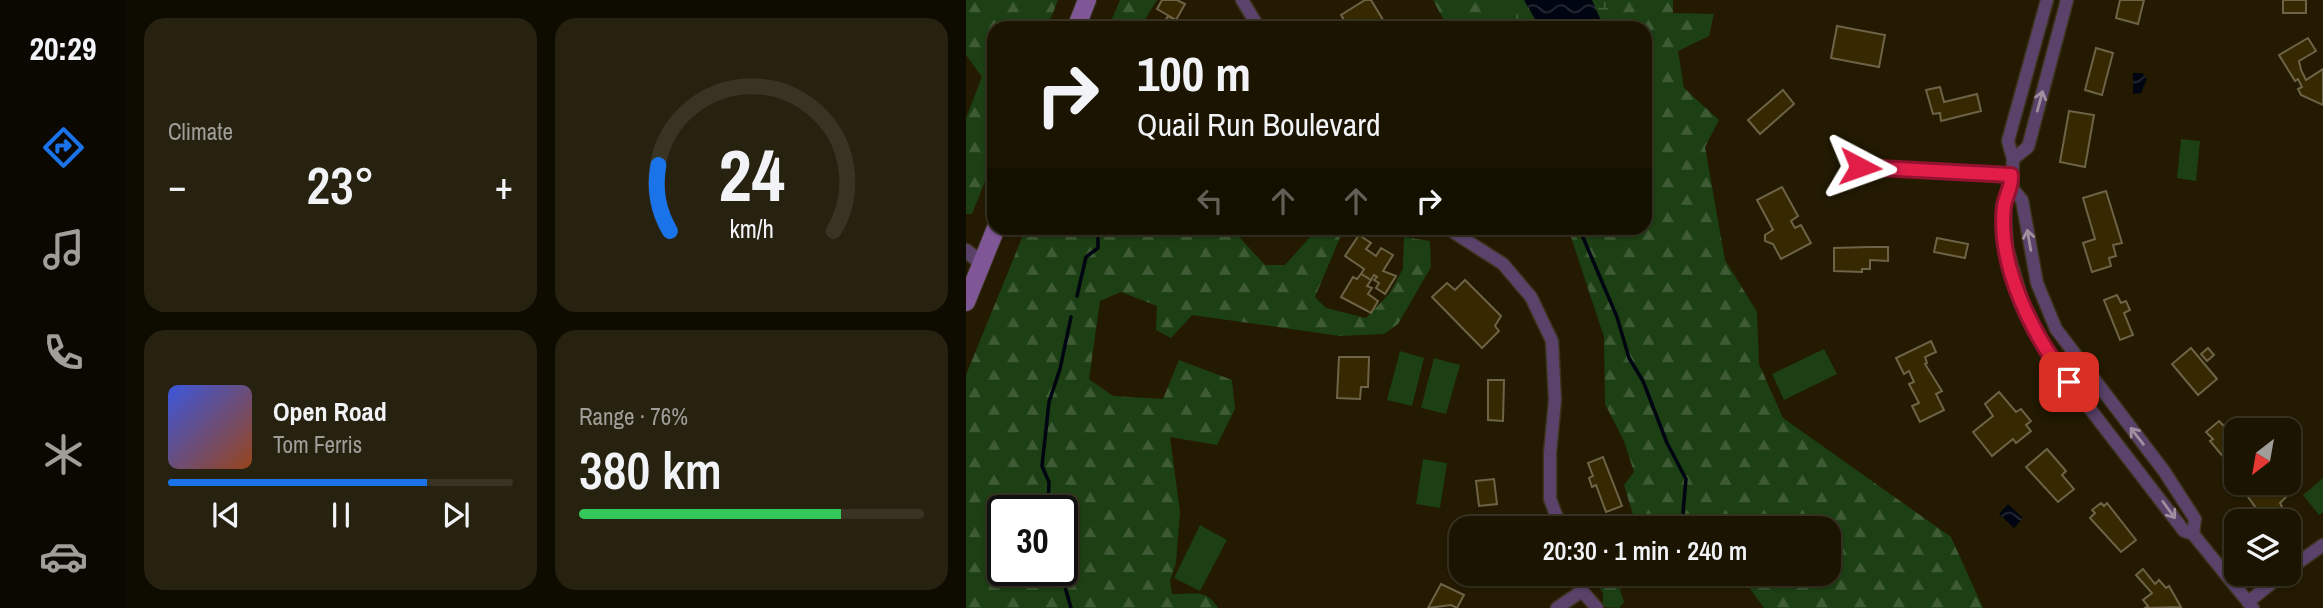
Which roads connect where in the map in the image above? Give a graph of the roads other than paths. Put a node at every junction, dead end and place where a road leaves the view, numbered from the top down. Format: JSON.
{"nodes":[{"id":1,"x":1087,"y":0,"type":"edge"},
{"id":2,"x":1242,"y":0,"type":"edge"},
{"id":3,"x":2047,"y":0,"type":"edge"},
{"id":4,"x":2067,"y":0,"type":"edge"},
{"id":5,"x":1079,"y":21,"type":"edge"},
{"id":6,"x":1255,"y":21,"type":"edge"},
{"id":7,"x":2038,"y":32,"type":"junction"},
{"id":8,"x":2057,"y":36,"type":"junction"},
{"id":9,"x":2013,"y":159,"type":"junction"},
{"id":10,"x":1860,"y":167,"type":"dead end"},
{"id":11,"x":2011,"y":175,"type":"junction"},
{"id":12,"x":2012,"y":188,"type":"junction"},
{"id":13,"x":991,"y":235,"type":"edge"},
{"id":14,"x":1458,"y":235,"type":"edge"},
{"id":15,"x":966,"y":251,"type":"edge"},
{"id":16,"x":974,"y":262,"type":"edge"},
{"id":17,"x":966,"y":302,"type":"edge"},
{"id":18,"x":2071,"y":351,"type":"junction"},
{"id":19,"x":2054,"y":362,"type":"junction"},
{"id":20,"x":2164,"y":471,"type":"junction"},
{"id":21,"x":2148,"y":481,"type":"junction"},
{"id":22,"x":1556,"y":516,"type":"edge"},
{"id":23,"x":2193,"y":534,"type":"junction"},
{"id":24,"x":2323,"y":545,"type":"edge"},
{"id":25,"x":2301,"y":561,"type":"edge"},
{"id":26,"x":1580,"y":586,"type":"edge"},
{"id":27,"x":2271,"y":586,"type":"edge"},
{"id":28,"x":1582,"y":591,"type":"junction"},
{"id":29,"x":2251,"y":605,"type":"edge"},
{"id":30,"x":1557,"y":608,"type":"edge"},
{"id":31,"x":1597,"y":608,"type":"edge"}],
"edges":[{"from":1,"to":5,"type":"main road"},
{"from":2,"to":6,"type":"street"},
{"from":3,"to":7,"type":"street"},
{"from":4,"to":8,"type":"street"},
{"from":7,"to":8,"type":"street"},
{"from":7,"to":9,"type":"street"},
{"from":9,"to":8,"type":"street","one_way":true},
{"from":9,"to":11,"type":"street"},
{"from":10,"to":11,"type":"street"},
{"from":11,"to":12,"type":"street"},
{"from":18,"to":12,"type":"street","one_way":true},
{"from":12,"to":19,"type":"street"},
{"from":13,"to":16,"type":"main road"},
{"from":14,"to":22,"type":"street"},
{"from":15,"to":16,"type":"street"},
{"from":16,"to":17,"type":"main road"},
{"from":18,"to":19,"type":"street"},
{"from":20,"to":18,"type":"street","one_way":true},
{"from":19,"to":21,"type":"street"},
{"from":20,"to":21,"type":"street"},
{"from":20,"to":23,"type":"street"},
{"from":21,"to":23,"type":"street","one_way":true},
{"from":23,"to":29,"type":"street"},
{"from":24,"to":25,"type":"street"},
{"from":26,"to":28,"type":"street"},
{"from":27,"to":29,"type":"street"},
{"from":28,"to":30,"type":"street"},
{"from":28,"to":31,"type":"street"}]}
